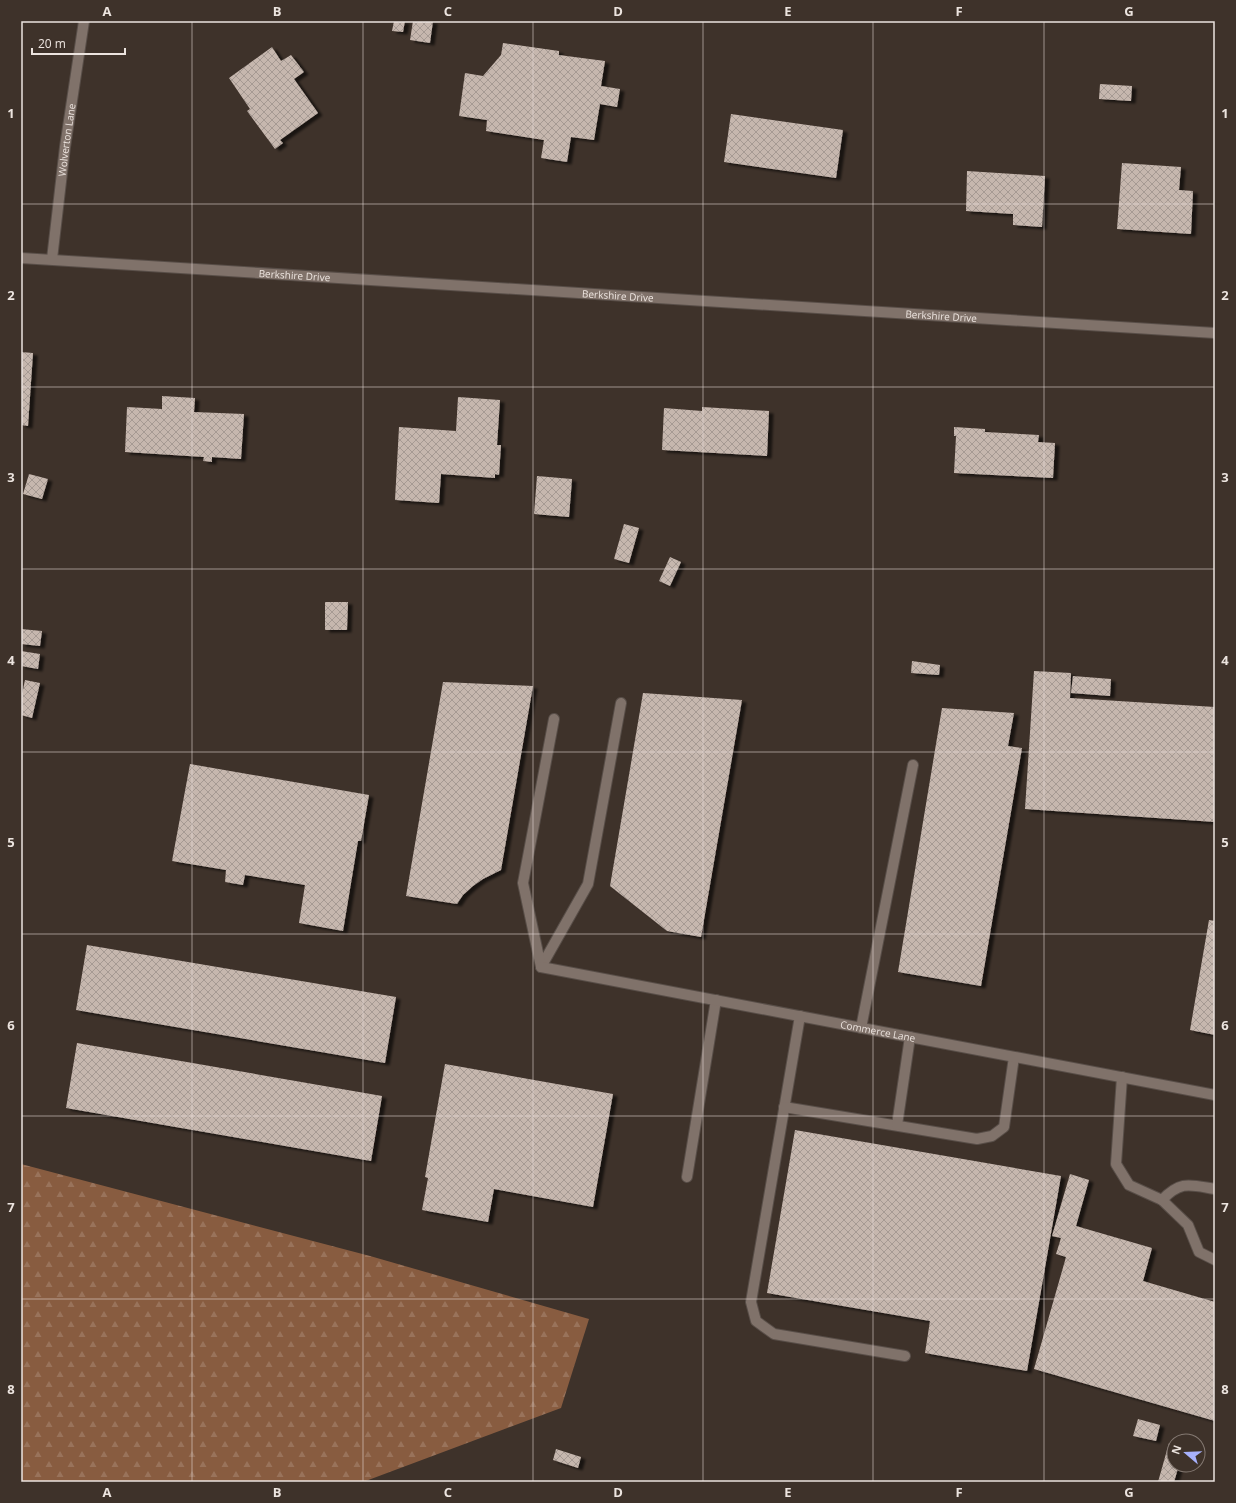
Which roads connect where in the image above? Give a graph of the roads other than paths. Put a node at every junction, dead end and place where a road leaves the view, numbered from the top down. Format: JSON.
{"nodes":[{"id":1,"x":84,"y":21,"type":"edge"},
{"id":2,"x":21,"y":258,"type":"edge"},
{"id":3,"x":52,"y":259,"type":"junction"},
{"id":4,"x":1215,"y":333,"type":"edge"},
{"id":5,"x":621,"y":703,"type":"dead end"},
{"id":6,"x":554,"y":719,"type":"dead end"},
{"id":7,"x":913,"y":765,"type":"dead end"},
{"id":8,"x":540,"y":967,"type":"junction"},
{"id":9,"x":716,"y":1000,"type":"junction"},
{"id":10,"x":800,"y":1016,"type":"junction"},
{"id":11,"x":861,"y":1028,"type":"junction"},
{"id":12,"x":910,"y":1037,"type":"junction"},
{"id":13,"x":1014,"y":1057,"type":"junction"},
{"id":14,"x":1122,"y":1077,"type":"junction"},
{"id":15,"x":1215,"y":1095,"type":"edge"},
{"id":16,"x":784,"y":1107,"type":"junction"},
{"id":17,"x":897,"y":1125,"type":"junction"},
{"id":18,"x":687,"y":1177,"type":"dead end"},
{"id":19,"x":1215,"y":1189,"type":"edge"},
{"id":20,"x":1162,"y":1200,"type":"junction"},
{"id":21,"x":1215,"y":1260,"type":"edge"},
{"id":22,"x":905,"y":1356,"type":"dead end"}],
"edges":[{"from":1,"to":3,"type":"street","name":"Wolverton Lane"},
{"from":2,"to":3,"type":"street","name":"Berkshire Drive"},
{"from":3,"to":4,"type":"street","name":"Berkshire Drive"},
{"from":5,"to":8,"type":"street"},
{"from":6,"to":8,"type":"street"},
{"from":7,"to":11,"type":"street"},
{"from":8,"to":9,"type":"street","name":"Commerce Lane"},
{"from":9,"to":10,"type":"street","name":"Commerce Lane"},
{"from":9,"to":18,"type":"street"},
{"from":10,"to":11,"type":"street","name":"Commerce Lane"},
{"from":10,"to":16,"type":"street"},
{"from":11,"to":12,"type":"street","name":"Commerce Lane"},
{"from":12,"to":13,"type":"street","name":"Commerce Lane"},
{"from":12,"to":17,"type":"street"},
{"from":13,"to":14,"type":"street","name":"Commerce Lane"},
{"from":13,"to":17,"type":"street"},
{"from":14,"to":15,"type":"street","name":"Commerce Lane"},
{"from":14,"to":20,"type":"street"},
{"from":16,"to":17,"type":"street"},
{"from":16,"to":22,"type":"street"},
{"from":19,"to":20,"type":"street"},
{"from":20,"to":21,"type":"street"}]}
